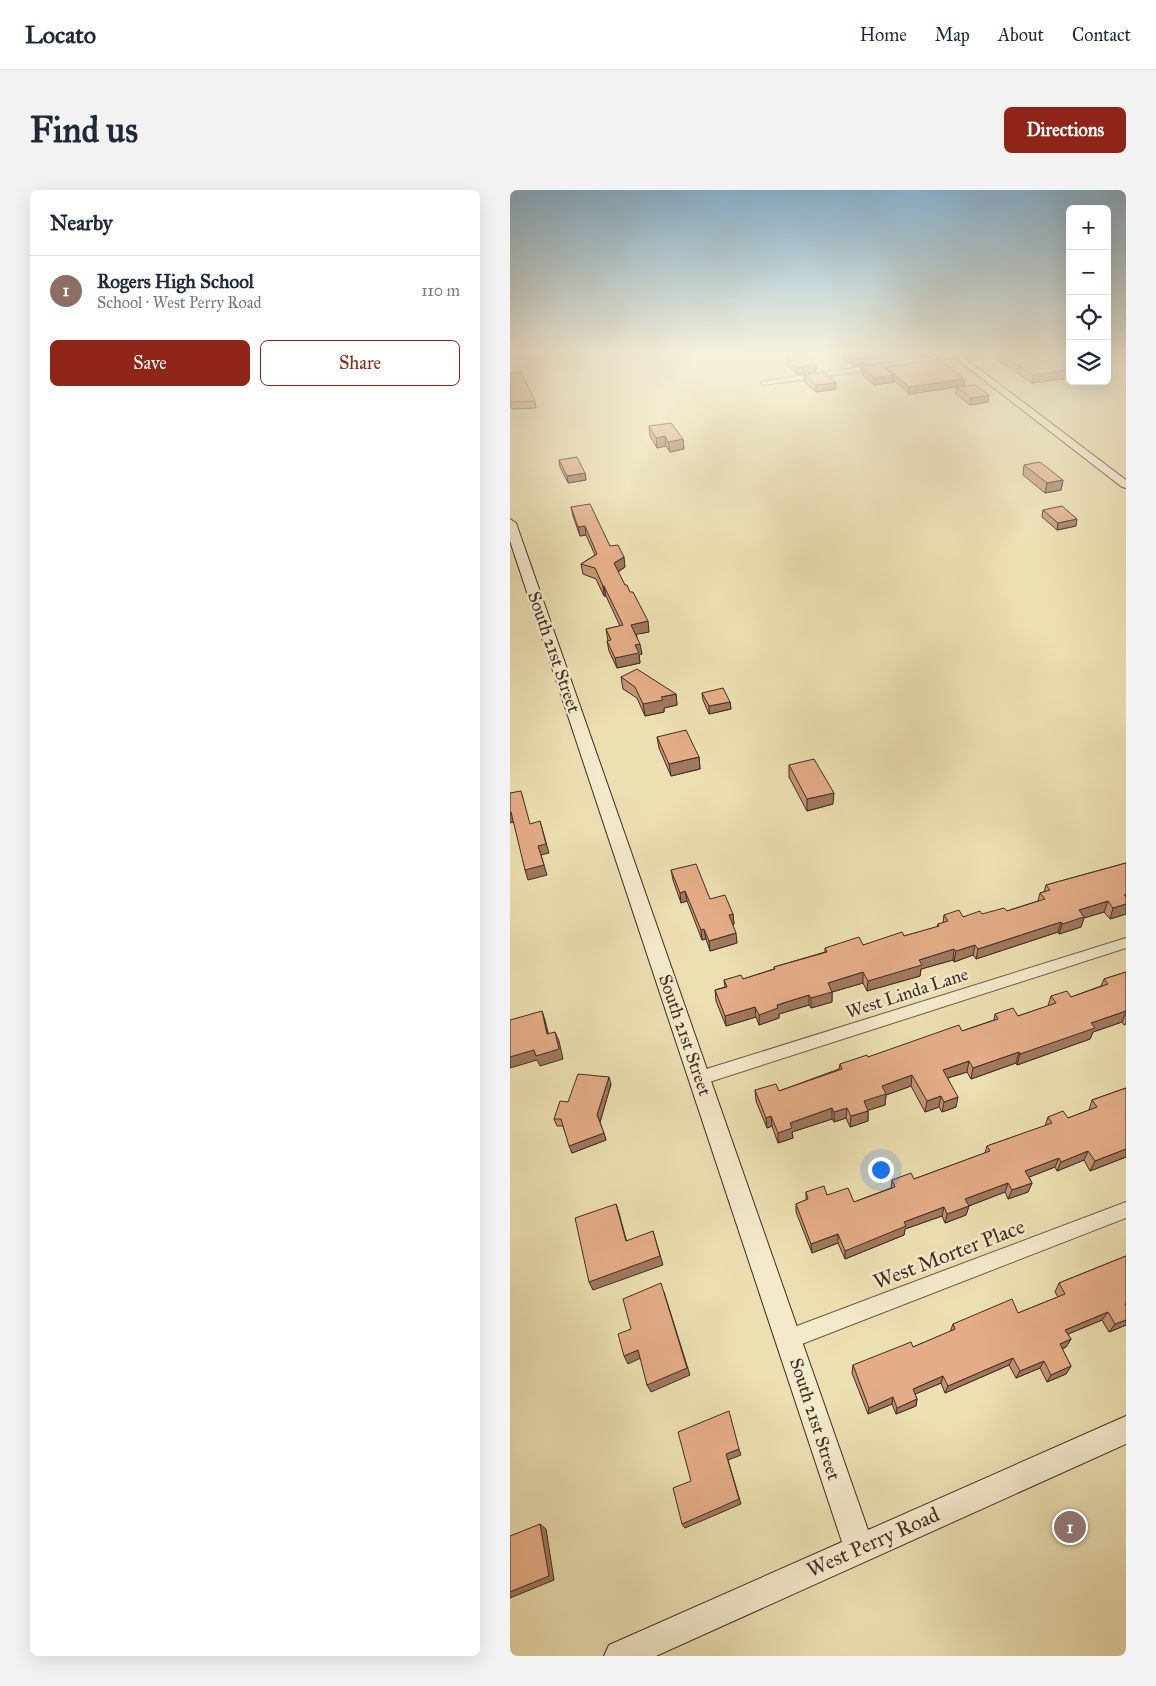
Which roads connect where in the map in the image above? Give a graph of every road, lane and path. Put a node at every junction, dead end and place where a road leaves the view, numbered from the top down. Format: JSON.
{"nodes":[{"id":1,"x":1042,"y":421,"type":"edge"},
{"id":2,"x":1126,"y":485,"type":"edge"},
{"id":3,"x":510,"y":522,"type":"edge"},
{"id":4,"x":1126,"y":943,"type":"edge"},
{"id":5,"x":700,"y":1078,"type":"junction"},
{"id":6,"x":1126,"y":1210,"type":"edge"},
{"id":7,"x":789,"y":1339,"type":"junction"},
{"id":8,"x":1126,"y":1430,"type":"edge"},
{"id":9,"x":859,"y":1548,"type":"junction"},
{"id":10,"x":620,"y":1656,"type":"edge"}],
"edges":[{"from":1,"to":2,"type":"street"},
{"from":3,"to":5,"type":"street","name":"South 21st Street"},
{"from":4,"to":5,"type":"street","name":"West Linda Lane"},
{"from":5,"to":7,"type":"street","name":"South 21st Street"},
{"from":6,"to":7,"type":"street","name":"West Morter Place"},
{"from":7,"to":9,"type":"street","name":"South 21st Street"},
{"from":8,"to":9,"type":"street","name":"West Perry Road"},
{"from":9,"to":10,"type":"street","name":"West Perry Road"}]}
